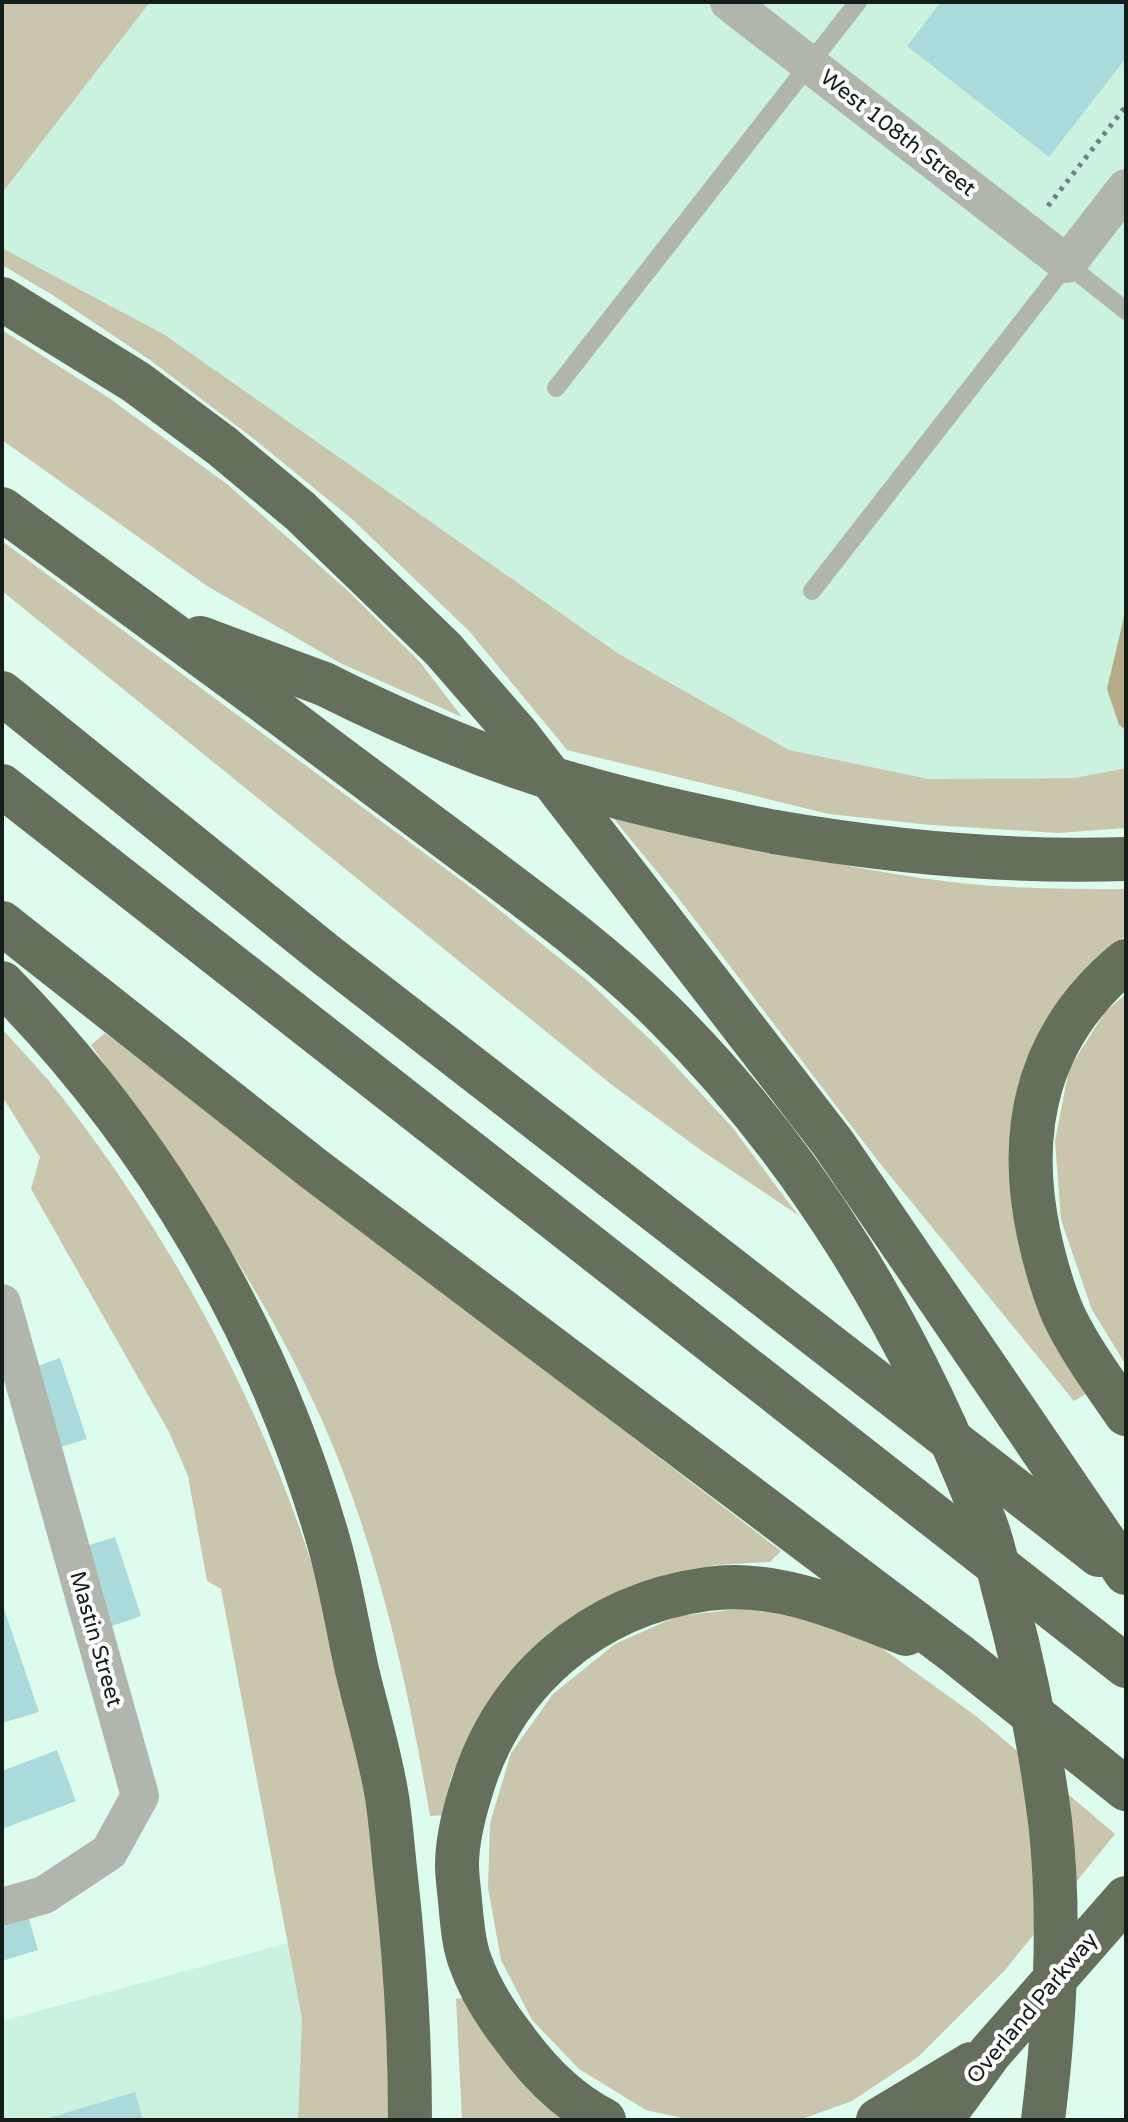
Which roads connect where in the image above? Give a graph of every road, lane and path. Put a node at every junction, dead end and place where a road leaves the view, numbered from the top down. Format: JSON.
{"nodes":[{"id":1,"x":729,"y":2,"type":"edge"},
{"id":2,"x":858,"y":2,"type":"edge"},
{"id":3,"x":810,"y":64,"type":"junction"},
{"id":4,"x":1126,"y":106,"type":"edge"},
{"id":5,"x":1126,"y":188,"type":"edge"},
{"id":6,"x":1027,"y":233,"type":"junction"},
{"id":7,"x":1067,"y":264,"type":"junction"},
{"id":8,"x":2,"y":299,"type":"edge"},
{"id":9,"x":1126,"y":311,"type":"edge"},
{"id":10,"x":556,"y":388,"type":"dead end"},
{"id":11,"x":2,"y":509,"type":"edge"},
{"id":12,"x":812,"y":591,"type":"dead end"},
{"id":13,"x":153,"y":621,"type":"junction"},
{"id":14,"x":2,"y":693,"type":"edge"},
{"id":15,"x":2,"y":786,"type":"edge"},
{"id":16,"x":1126,"y":859,"type":"edge"},
{"id":17,"x":2,"y":923,"type":"edge"},
{"id":18,"x":1126,"y":961,"type":"edge"},
{"id":19,"x":2,"y":983,"type":"edge"},
{"id":20,"x":2,"y":1303,"type":"edge"},
{"id":21,"x":1126,"y":1414,"type":"edge"},
{"id":22,"x":1126,"y":1574,"type":"edge"},
{"id":23,"x":957,"y":1654,"type":"junction"},
{"id":24,"x":1126,"y":1666,"type":"edge"},
{"id":25,"x":1126,"y":1789,"type":"edge"},
{"id":26,"x":2,"y":1907,"type":"edge"},
{"id":27,"x":1117,"y":1909,"type":"edge"},
{"id":28,"x":990,"y":2053,"type":"junction"},
{"id":29,"x":410,"y":2120,"type":"edge"},
{"id":30,"x":604,"y":2120,"type":"edge"},
{"id":31,"x":878,"y":2120,"type":"edge"},
{"id":32,"x":941,"y":2120,"type":"edge"},
{"id":33,"x":1043,"y":2120,"type":"edge"}],
"edges":[{"from":1,"to":3,"type":"street","name":"West 108th Street"},
{"from":2,"to":3,"type":"lane"},
{"from":3,"to":6,"type":"street","name":"West 108th Street"},
{"from":3,"to":10,"type":"lane"},
{"from":4,"to":6,"type":"path"},
{"from":5,"to":7,"type":"street"},
{"from":6,"to":7,"type":"street","name":"West 108th Street"},
{"from":7,"to":9,"type":"lane"},
{"from":7,"to":12,"type":"lane"},
{"from":8,"to":22,"type":"highway"},
{"from":11,"to":13,"type":"highway"},
{"from":13,"to":16,"type":"highway","bridge":true},
{"from":13,"to":33,"type":"highway","bridge":true},
{"from":14,"to":22,"type":"highway"},
{"from":15,"to":24,"type":"highway"},
{"from":17,"to":23,"type":"highway"},
{"from":18,"to":21,"type":"highway"},
{"from":19,"to":29,"type":"highway"},
{"from":20,"to":26,"type":"street","name":"Mastin Street"},
{"from":23,"to":25,"type":"highway"},
{"from":23,"to":30,"type":"highway"},
{"from":27,"to":28,"type":"highway","name":"Overland Parkway"},
{"from":28,"to":31,"type":"highway"},
{"from":28,"to":32,"type":"highway","name":"Overland Parkway"}]}
